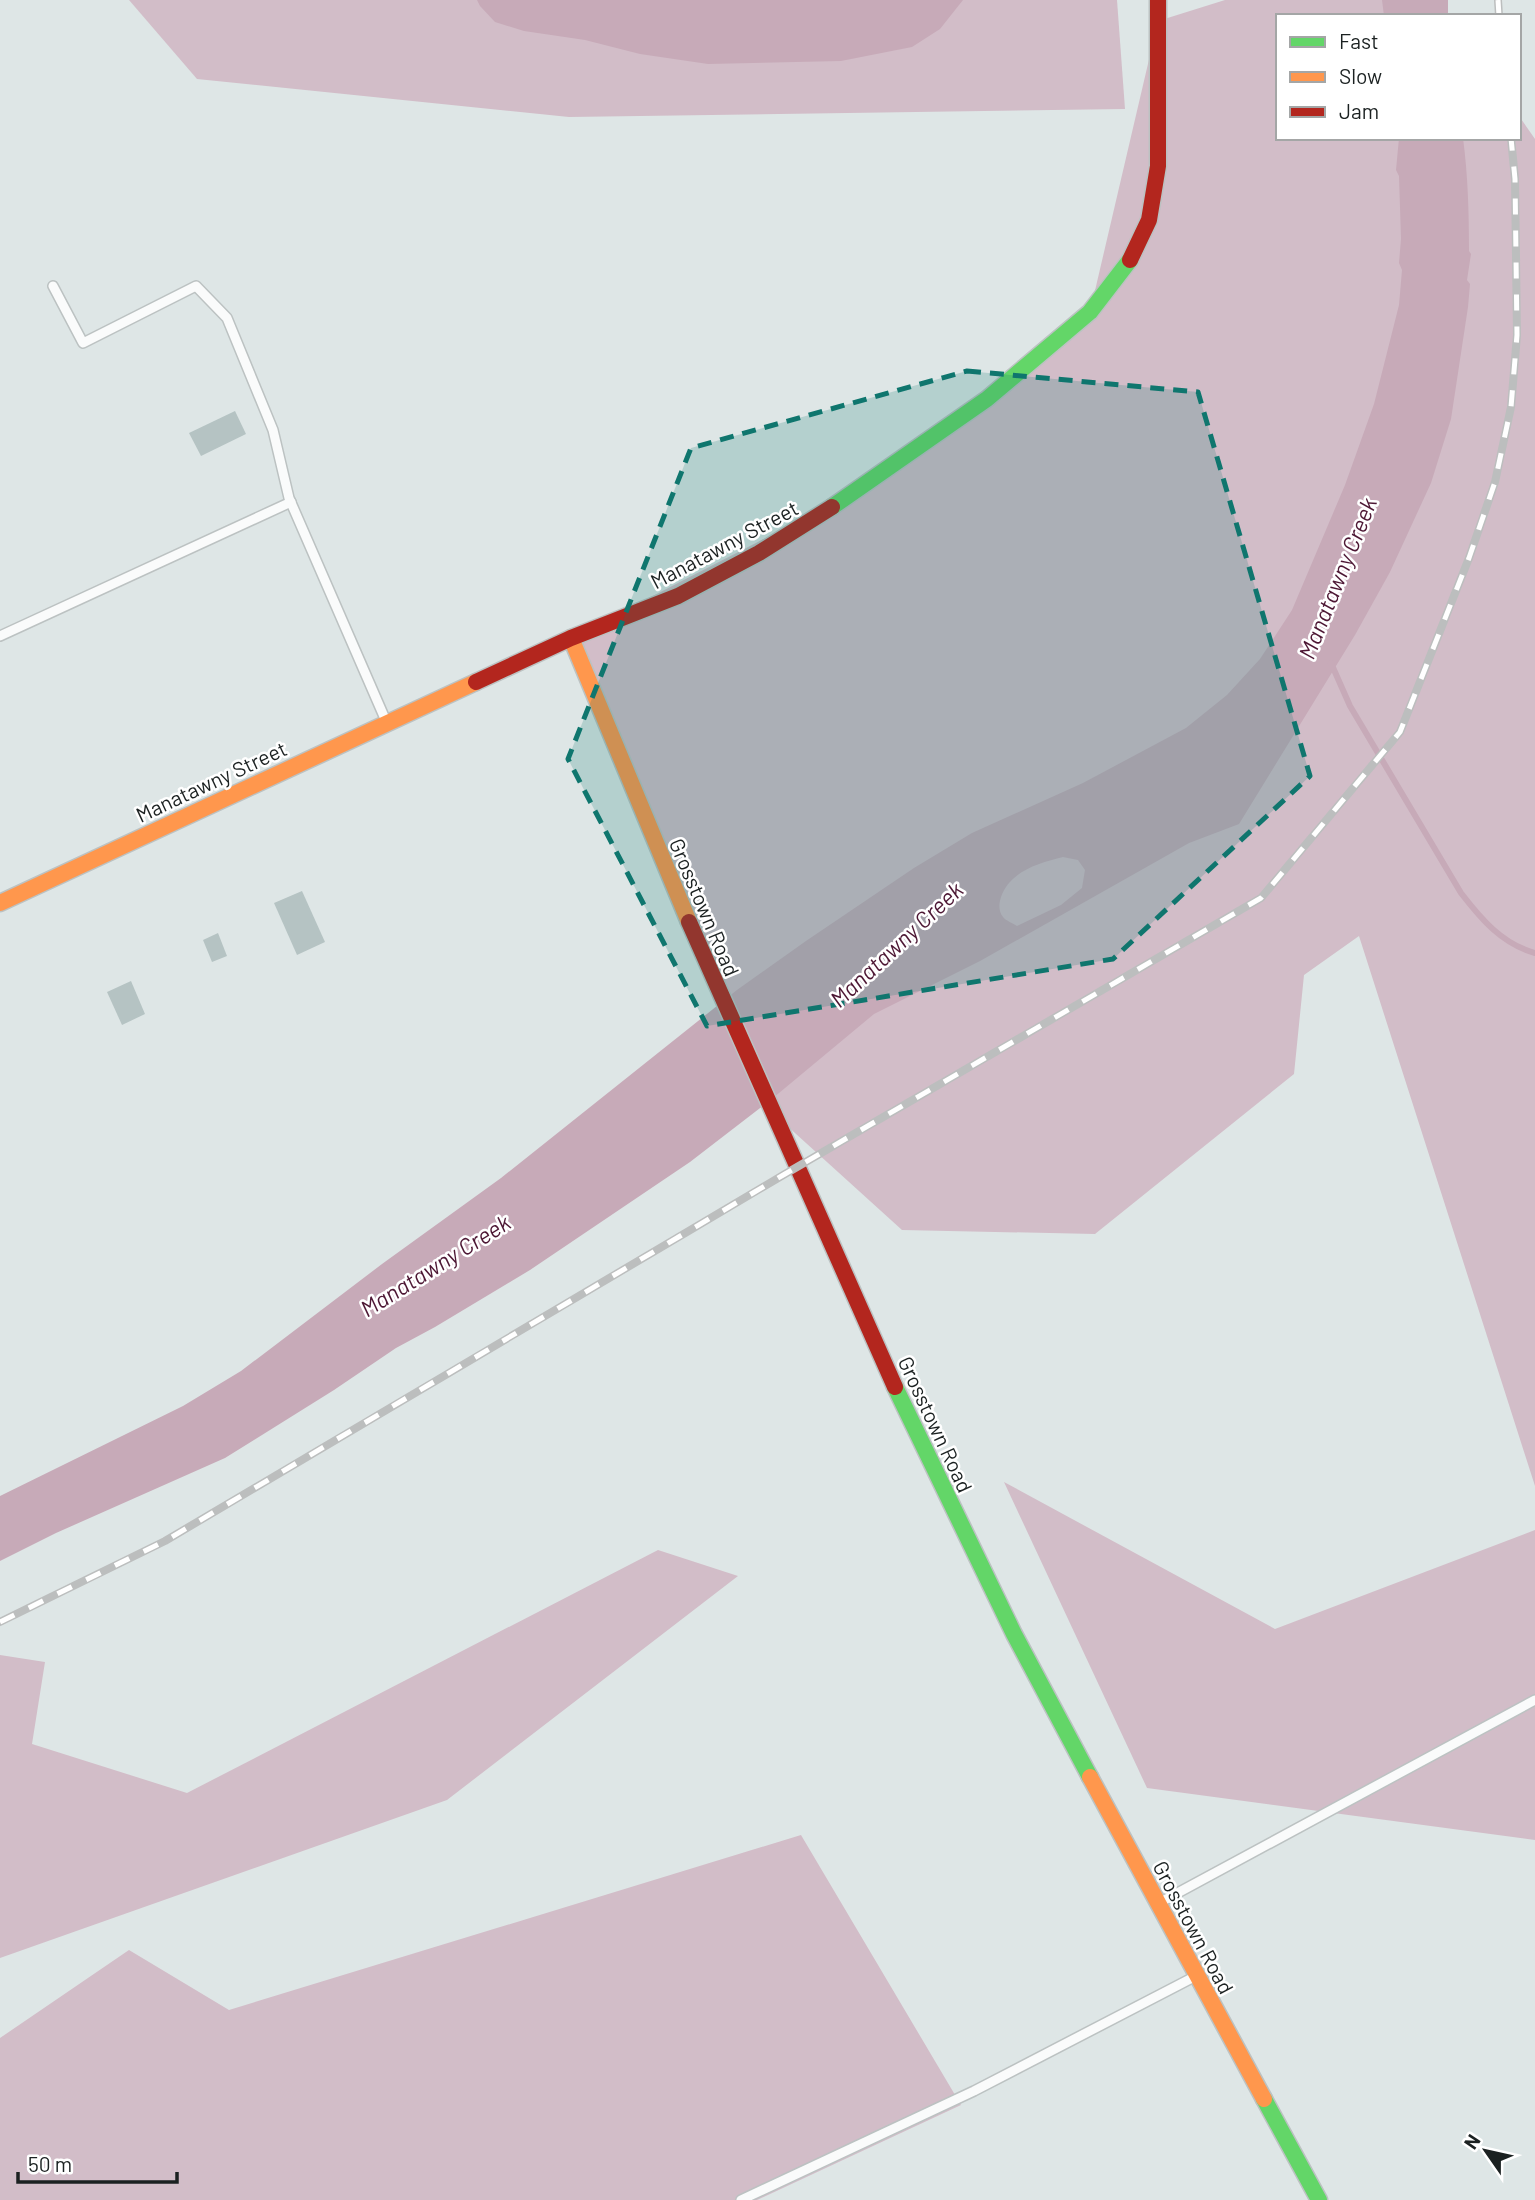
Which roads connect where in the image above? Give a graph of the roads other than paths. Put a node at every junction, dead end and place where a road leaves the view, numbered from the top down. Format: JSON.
{"nodes":[{"id":1,"x":1158,"y":0,"type":"edge"},
{"id":2,"x":53,"y":285,"type":"dead end"},
{"id":3,"x":291,"y":502,"type":"junction"},
{"id":4,"x":0,"y":636,"type":"edge"},
{"id":5,"x":571,"y":638,"type":"junction"},
{"id":6,"x":386,"y":722,"type":"junction"},
{"id":7,"x":0,"y":903,"type":"edge"},
{"id":8,"x":1535,"y":1700,"type":"edge"},
{"id":9,"x":1158,"y":1904,"type":"junction"},
{"id":10,"x":1196,"y":1976,"type":"junction"},
{"id":11,"x":741,"y":2200,"type":"edge"},
{"id":12,"x":1320,"y":2200,"type":"edge"}],
"edges":[{"from":1,"to":5,"type":"street","name":"Manatawny Street"},
{"from":2,"to":3,"type":"lane"},
{"from":3,"to":4,"type":"lane"},
{"from":3,"to":6,"type":"lane"},
{"from":5,"to":6,"type":"street","name":"Manatawny Street"},
{"from":5,"to":9,"type":"street","name":"Grosstown Road"},
{"from":6,"to":7,"type":"street","name":"Manatawny Street"},
{"from":8,"to":9,"type":"lane"},
{"from":9,"to":10,"type":"street","name":"Grosstown Road"},
{"from":10,"to":11,"type":"lane"},
{"from":10,"to":12,"type":"street","name":"Grosstown Road"}]}
